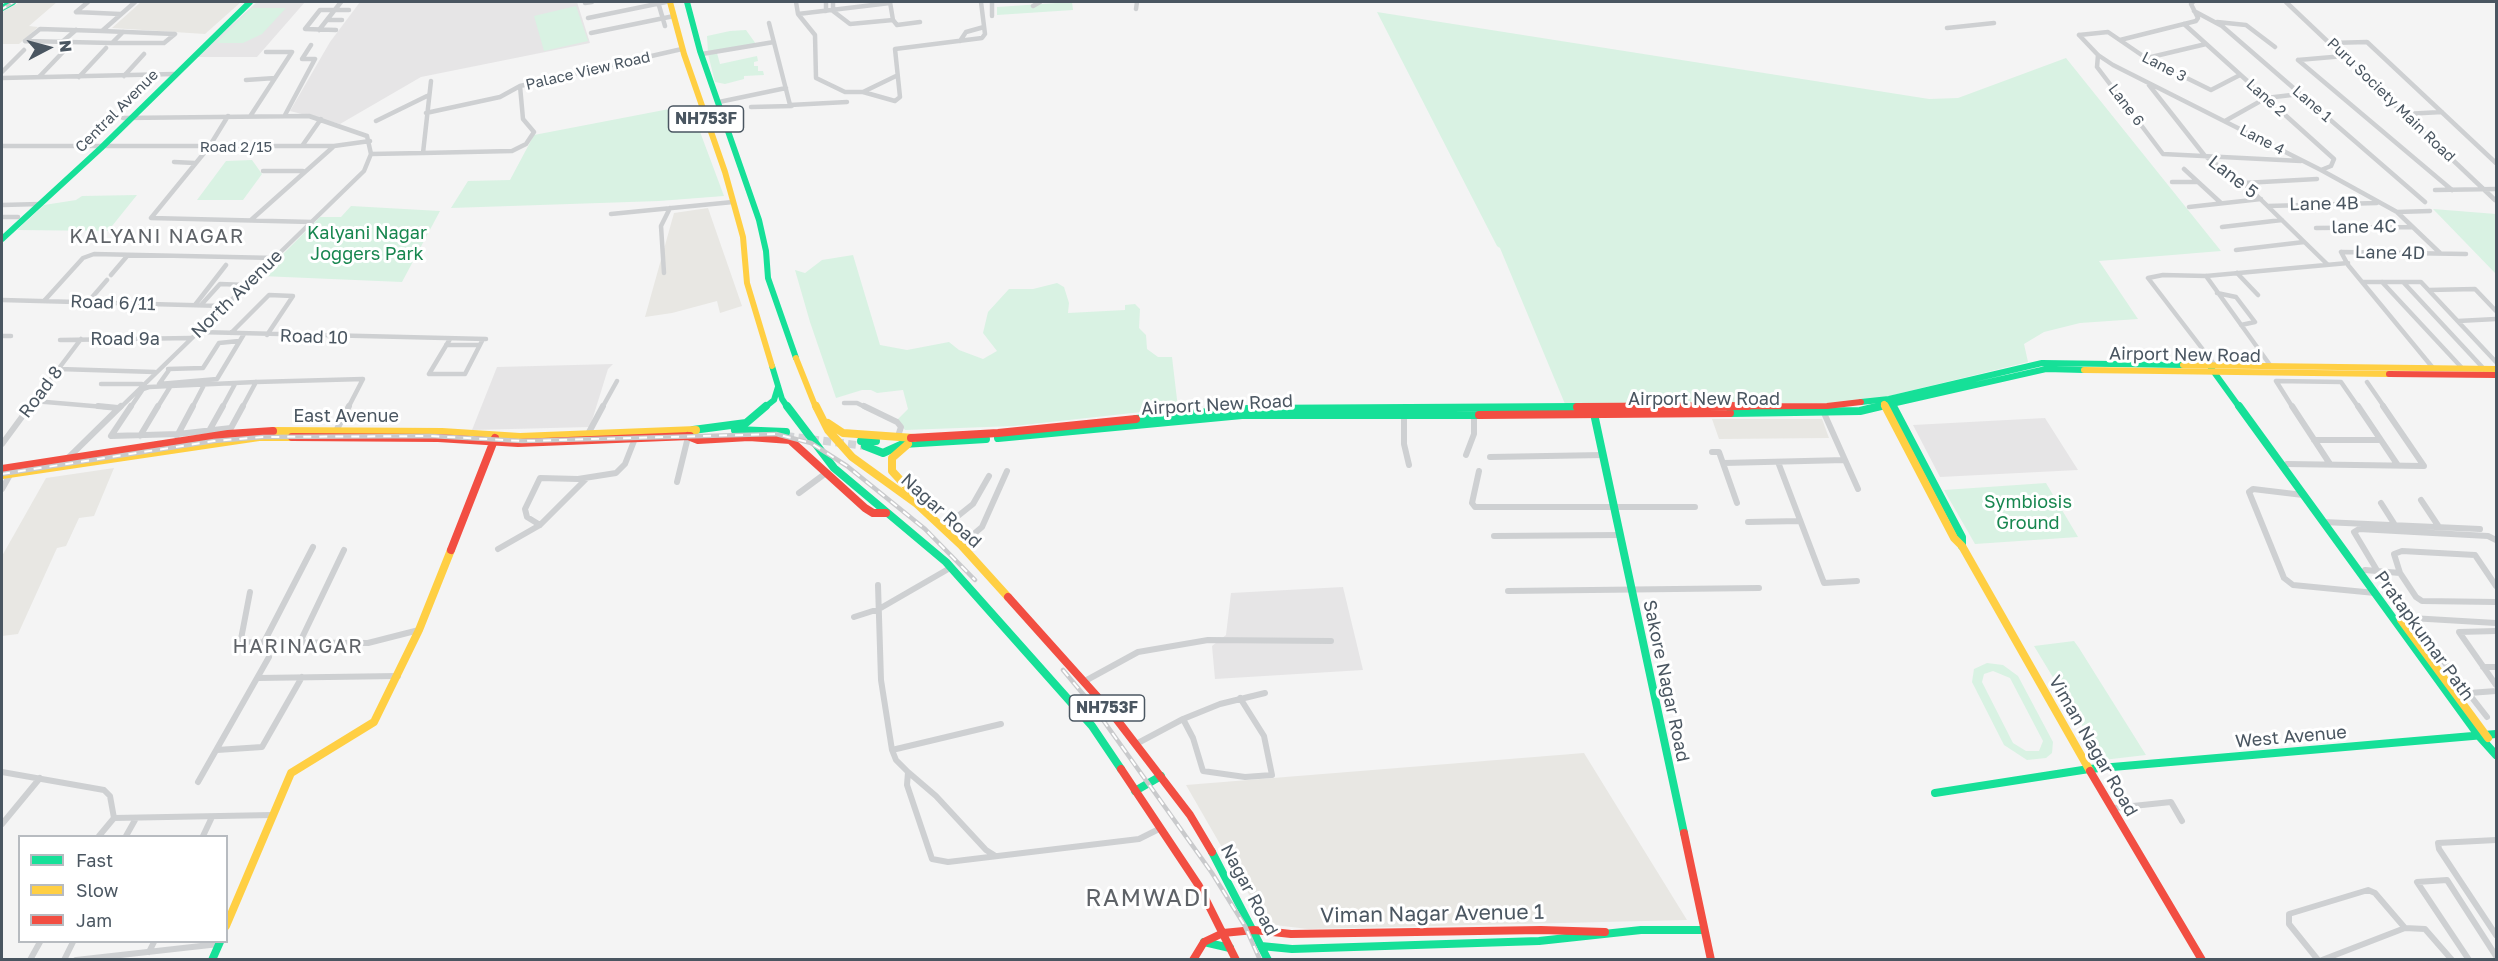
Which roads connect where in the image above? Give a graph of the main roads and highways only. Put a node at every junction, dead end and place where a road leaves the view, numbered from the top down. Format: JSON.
{"nodes":[{"id":1,"x":7,"y":2,"type":"edge"},
{"id":2,"x":13,"y":2,"type":"edge"},
{"id":3,"x":245,"y":2,"type":"edge"},
{"id":4,"x":250,"y":2,"type":"edge"},
{"id":5,"x":668,"y":2,"type":"edge"},
{"id":6,"x":687,"y":2,"type":"edge"},
{"id":7,"x":2,"y":6,"type":"edge"},
{"id":8,"x":171,"y":74,"type":"junction"},
{"id":9,"x":36,"y":204,"type":"junction"},
{"id":10,"x":759,"y":220,"type":"junction"},
{"id":11,"x":739,"y":224,"type":"junction"},
{"id":12,"x":761,"y":229,"type":"junction"},
{"id":13,"x":2,"y":233,"type":"edge"},
{"id":14,"x":742,"y":233,"type":"junction"},
{"id":15,"x":2,"y":239,"type":"edge"},
{"id":16,"x":2213,"y":367,"type":"junction"},
{"id":17,"x":2496,"y":369,"type":"edge"},
{"id":18,"x":2496,"y":375,"type":"edge"},
{"id":19,"x":778,"y":387,"type":"junction"},
{"id":20,"x":1887,"y":403,"type":"junction"},
{"id":21,"x":1594,"y":411,"type":"junction"},
{"id":22,"x":819,"y":414,"type":"junction"},
{"id":23,"x":690,"y":432,"type":"junction"},
{"id":24,"x":785,"y":434,"type":"tunnel mouth"},
{"id":25,"x":636,"y":435,"type":"junction"},
{"id":26,"x":914,"y":438,"type":"junction"},
{"id":27,"x":495,"y":439,"type":"junction"},
{"id":28,"x":908,"y":444,"type":"junction"},
{"id":29,"x":174,"y":446,"type":"junction"},
{"id":30,"x":2273,"y":449,"type":"junction"},
{"id":31,"x":64,"y":464,"type":"junction"},
{"id":32,"x":2,"y":469,"type":"edge"},
{"id":33,"x":830,"y":470,"type":"junction"},
{"id":34,"x":2,"y":475,"type":"edge"},
{"id":35,"x":921,"y":508,"type":"junction"},
{"id":36,"x":2326,"y":522,"type":"junction"},
{"id":37,"x":2398,"y":621,"type":"junction"},
{"id":38,"x":2496,"y":734,"type":"edge"},
{"id":39,"x":2483,"y":735,"type":"junction"},
{"id":40,"x":2496,"y":755,"type":"edge"},
{"id":41,"x":2089,"y":769,"type":"junction"},
{"id":42,"x":1161,"y":776,"type":"junction"},
{"id":43,"x":1135,"y":791,"type":"junction"},
{"id":44,"x":1935,"y":794,"type":"dead end"},
{"id":45,"x":228,"y":921,"type":"edge"},
{"id":46,"x":1254,"y":930,"type":"junction"},
{"id":47,"x":1703,"y":930,"type":"junction"},
{"id":48,"x":1223,"y":933,"type":"junction"},
{"id":49,"x":1612,"y":933,"type":"junction"},
{"id":50,"x":1204,"y":942,"type":"junction"},
{"id":51,"x":219,"y":943,"type":"edge"},
{"id":52,"x":1262,"y":946,"type":"junction"},
{"id":53,"x":1230,"y":948,"type":"junction"},
{"id":54,"x":212,"y":960,"type":"edge"},
{"id":55,"x":1193,"y":960,"type":"edge"},
{"id":56,"x":1236,"y":960,"type":"edge"},
{"id":57,"x":1268,"y":960,"type":"edge"},
{"id":58,"x":1711,"y":960,"type":"edge"},
{"id":59,"x":2202,"y":960,"type":"edge"}],
"edges":[{"from":1,"to":7,"type":"main road"},
{"from":2,"to":7,"type":"main road"},
{"from":3,"to":8,"type":"main road","name":"Central Avenue"},
{"from":4,"to":8,"type":"main road","name":"Central Avenue"},
{"from":5,"to":11,"type":"main road","number":"NH753F"},
{"from":6,"to":10,"type":"main road","name":"Nagar Road","number":"NH753F"},
{"from":8,"to":9,"type":"main road","name":"Central Avenue"},
{"from":9,"to":13,"type":"main road","name":"Central Avenue"},
{"from":9,"to":15,"type":"main road","name":"Central Avenue"},
{"from":10,"to":11,"type":"main road"},
{"from":10,"to":12,"type":"main road","name":"Nagar Road","number":"NH753F"},
{"from":11,"to":14,"type":"main road","number":"NH753F"},
{"from":12,"to":14,"type":"main road"},
{"from":12,"to":22,"type":"main road","name":"Nagar Road","number":"NH753F"},
{"from":14,"to":19,"type":"main road","number":"NH753F"},
{"from":16,"to":17,"type":"main road","name":"Airport New Road"},
{"from":16,"to":18,"type":"main road","name":"Airport New Road"},
{"from":16,"to":20,"type":"main road","name":"Airport New Road"},
{"from":16,"to":30,"type":"main road","name":"Pratapkumar Path"},
{"from":19,"to":23,"type":"main road"},
{"from":19,"to":33,"type":"main road","number":"NH753F"},
{"from":20,"to":21,"type":"main road","name":"Airport New Road"},
{"from":20,"to":21,"type":"main road","name":"Airport New Road"},
{"from":20,"to":41,"type":"main road","name":"Viman Nagar Road"},
{"from":21,"to":26,"type":"main road","name":"Airport New Road"},
{"from":21,"to":28,"type":"main road","name":"Airport New Road"},
{"from":21,"to":47,"type":"main road","name":"Sakore Nagar Road"},
{"from":22,"to":26,"type":"main road"},
{"from":22,"to":35,"type":"main road","name":"Nagar Road","number":"NH753F"},
{"from":23,"to":24,"type":"main road"},
{"from":23,"to":25,"type":"main road","name":"East Avenue"},
{"from":23,"to":33,"type":"main road"},
{"from":25,"to":27,"type":"main road","name":"East Avenue"},
{"from":25,"to":27,"type":"main road","name":"East Avenue"},
{"from":26,"to":28,"type":"main road","name":"Airport New Road"},
{"from":27,"to":29,"type":"main road","name":"East Avenue"},
{"from":27,"to":29,"type":"main road","name":"East Avenue"},
{"from":27,"to":45,"type":"main road"},
{"from":28,"to":35,"type":"main road"},
{"from":29,"to":31,"type":"main road","name":"East Avenue"},
{"from":30,"to":36,"type":"main road","name":"Pratapkumar Path"},
{"from":30,"to":36,"type":"main road","name":"Pratapkumar Path"},
{"from":31,"to":32,"type":"main road","name":"East Avenue"},
{"from":31,"to":34,"type":"main road","name":"East Avenue"},
{"from":33,"to":43,"type":"main road","name":"Nagar Road","number":"NH753F"},
{"from":35,"to":42,"type":"main road","name":"Nagar Road","number":"NH753F"},
{"from":36,"to":37,"type":"main road","name":"Pratapkumar Path"},
{"from":36,"to":37,"type":"main road","name":"Pratapkumar Path"},
{"from":37,"to":39,"type":"main road","name":"Pratapkumar Path"},
{"from":37,"to":39,"type":"main road","name":"Pratapkumar Path"},
{"from":38,"to":39,"type":"main road","name":"West Avenue"},
{"from":39,"to":40,"type":"main road","name":"Pratapkumar Path"},
{"from":39,"to":41,"type":"main road","name":"West Avenue"},
{"from":41,"to":44,"type":"main road","name":"West Avenue"},
{"from":41,"to":59,"type":"main road","name":"Viman Nagar Road"},
{"from":42,"to":43,"type":"main road"},
{"from":42,"to":46,"type":"main road","name":"Nagar Road","number":"NH753F"},
{"from":43,"to":48,"type":"main road","name":"Nagar Road","number":"NH753F"},
{"from":46,"to":48,"type":"main road","name":"Viman Nagar Avenue 1"},
{"from":46,"to":49,"type":"main road","name":"Viman Nagar Avenue 1"},
{"from":46,"to":52,"type":"main road","name":"Nagar Road","number":"NH753F"},
{"from":47,"to":49,"type":"main road","name":"Viman Nagar Avenue 1"},
{"from":47,"to":58,"type":"main road","name":"Sakore Nagar Road"},
{"from":48,"to":50,"type":"main road","name":"Viman Nagar Avenue 1"},
{"from":48,"to":53,"type":"main road","name":"Nagar Road","number":"NH753F"},
{"from":49,"to":52,"type":"main road","name":"Viman Nagar Avenue 1"},
{"from":50,"to":53,"type":"main road"},
{"from":50,"to":55,"type":"main road"},
{"from":51,"to":54,"type":"main road"},
{"from":52,"to":57,"type":"main road","name":"Nagar Road","number":"NH753F"},
{"from":53,"to":56,"type":"main road","name":"Nagar Road","number":"NH753F"}]}
